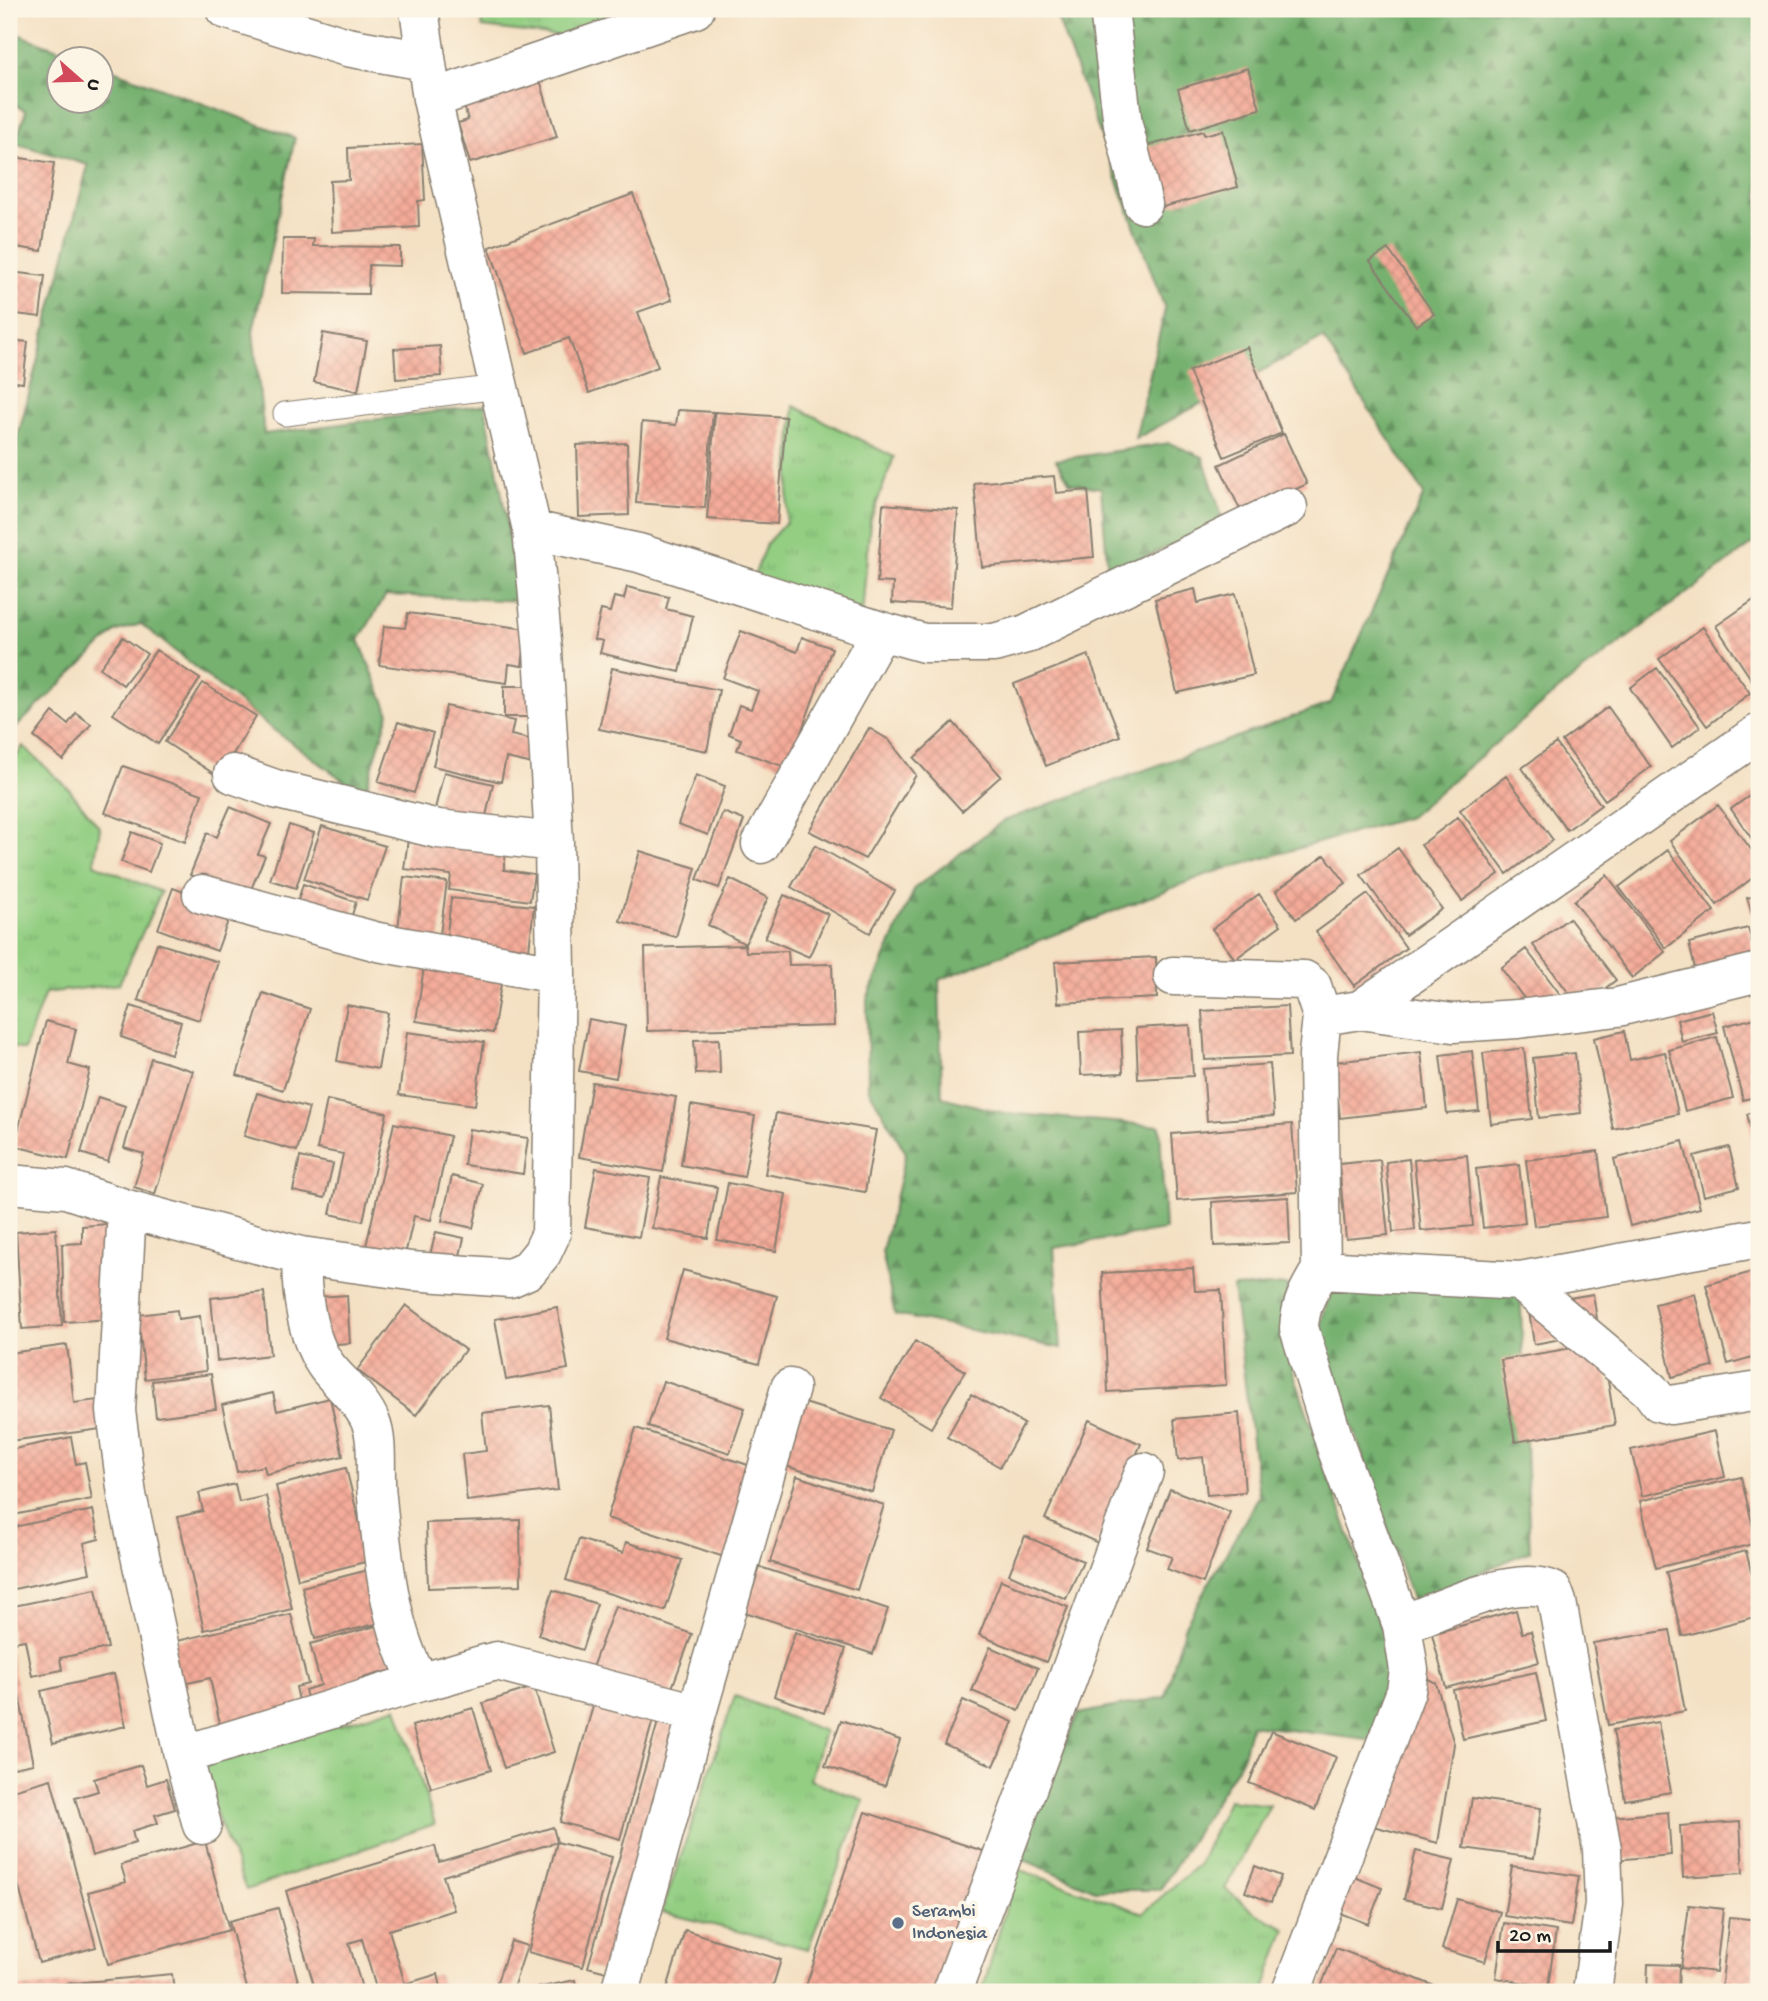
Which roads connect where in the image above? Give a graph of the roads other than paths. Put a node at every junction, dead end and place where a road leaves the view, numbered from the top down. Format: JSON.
{"nodes":[{"id":1,"x":225,"y":9,"type":"edge"},
{"id":2,"x":419,"y":9,"type":"edge"},
{"id":3,"x":695,"y":9,"type":"edge"},
{"id":4,"x":1109,"y":9,"type":"edge"},
{"id":5,"x":425,"y":61,"type":"junction"},
{"id":6,"x":432,"y":99,"type":"junction"},
{"id":7,"x":1143,"y":204,"type":"dead end"},
{"id":8,"x":498,"y":387,"type":"junction"},
{"id":9,"x":285,"y":414,"type":"dead end"},
{"id":10,"x":1288,"y":507,"type":"dead end"},
{"id":11,"x":532,"y":530,"type":"junction"},
{"id":12,"x":881,"y":631,"type":"junction"},
{"id":13,"x":1759,"y":733,"type":"edge"},
{"id":14,"x":233,"y":774,"type":"dead end"},
{"id":15,"x":554,"y":842,"type":"junction"},
{"id":16,"x":761,"y":844,"type":"dead end"},
{"id":17,"x":202,"y":894,"type":"dead end"},
{"id":18,"x":1759,"y":972,"type":"edge"},
{"id":19,"x":556,"y":974,"type":"junction"},
{"id":20,"x":1172,"y":976,"type":"dead end"},
{"id":21,"x":1360,"y":1010,"type":"junction"},
{"id":22,"x":1322,"y":1016,"type":"junction"},
{"id":23,"x":9,"y":1184,"type":"edge"},
{"id":24,"x":127,"y":1209,"type":"junction"},
{"id":25,"x":1759,"y":1238,"type":"edge"},
{"id":26,"x":301,"y":1256,"type":"junction"},
{"id":27,"x":1321,"y":1270,"type":"junction"},
{"id":28,"x":1520,"y":1281,"type":"junction"},
{"id":29,"x":790,"y":1388,"type":"dead end"},
{"id":30,"x":1758,"y":1397,"type":"edge"},
{"id":31,"x":1144,"y":1472,"type":"dead end"},
{"id":32,"x":1402,"y":1626,"type":"junction"},
{"id":33,"x":420,"y":1682,"type":"junction"},
{"id":34,"x":697,"y":1713,"type":"junction"},
{"id":35,"x":183,"y":1755,"type":"junction"},
{"id":36,"x":202,"y":1825,"type":"dead end"},
{"id":37,"x":620,"y":1992,"type":"edge"},
{"id":38,"x":952,"y":1992,"type":"edge"},
{"id":39,"x":1291,"y":1992,"type":"edge"},
{"id":40,"x":1592,"y":1992,"type":"edge"}],
"edges":[{"from":1,"to":5,"type":"street"},
{"from":2,"to":5,"type":"street"},
{"from":3,"to":6,"type":"street"},
{"from":4,"to":7,"type":"street"},
{"from":5,"to":6,"type":"street"},
{"from":6,"to":8,"type":"street"},
{"from":8,"to":9,"type":"lane"},
{"from":8,"to":11,"type":"street"},
{"from":10,"to":12,"type":"street"},
{"from":11,"to":12,"type":"street"},
{"from":11,"to":15,"type":"street"},
{"from":12,"to":16,"type":"street"},
{"from":13,"to":21,"type":"street"},
{"from":14,"to":15,"type":"street"},
{"from":15,"to":19,"type":"street"},
{"from":17,"to":19,"type":"street"},
{"from":18,"to":21,"type":"street"},
{"from":19,"to":26,"type":"street"},
{"from":20,"to":22,"type":"street"},
{"from":21,"to":22,"type":"street"},
{"from":22,"to":27,"type":"street"},
{"from":23,"to":24,"type":"street"},
{"from":24,"to":26,"type":"street"},
{"from":24,"to":35,"type":"street"},
{"from":25,"to":28,"type":"street"},
{"from":26,"to":33,"type":"street"},
{"from":27,"to":28,"type":"street"},
{"from":27,"to":32,"type":"street"},
{"from":28,"to":30,"type":"street"},
{"from":29,"to":34,"type":"street"},
{"from":31,"to":38,"type":"street"},
{"from":32,"to":39,"type":"street"},
{"from":32,"to":40,"type":"street"},
{"from":33,"to":34,"type":"street"},
{"from":33,"to":35,"type":"street"},
{"from":34,"to":37,"type":"street"},
{"from":35,"to":36,"type":"street"}]}
